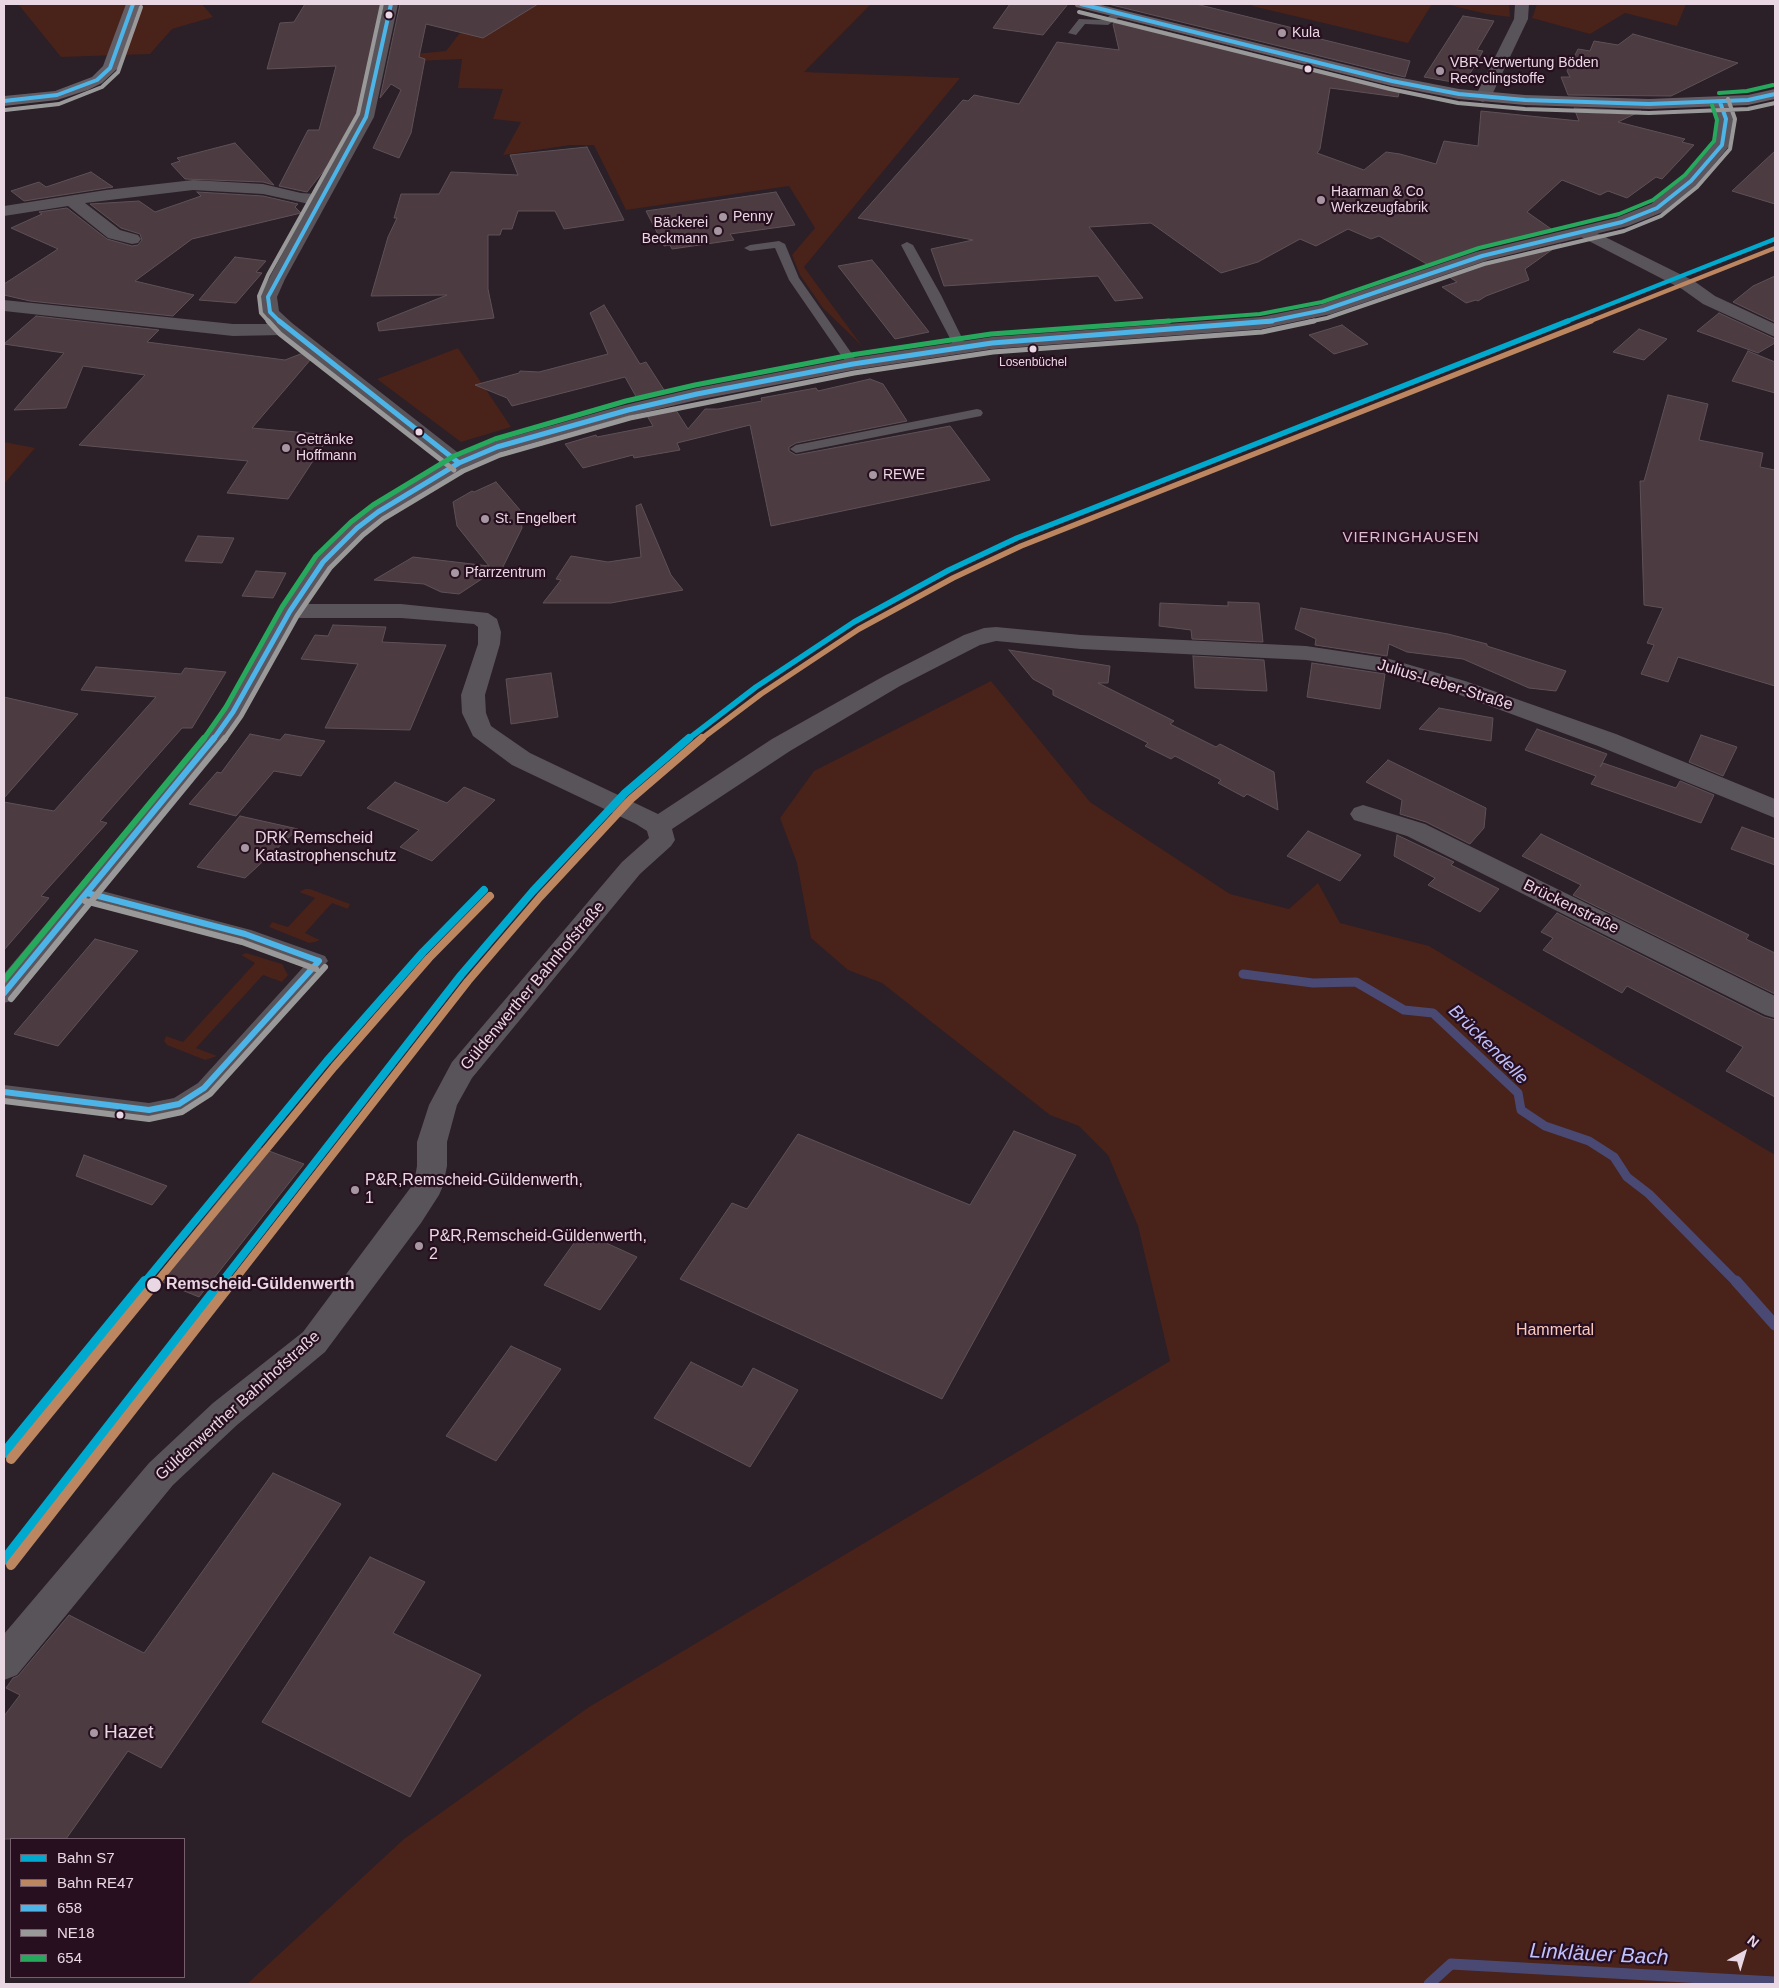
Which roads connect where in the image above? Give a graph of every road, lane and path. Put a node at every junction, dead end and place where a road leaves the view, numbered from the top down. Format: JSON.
{"nodes":[{"id":1,"x":133,"y":4,"type":"edge"},
{"id":2,"x":391,"y":4,"type":"edge"},
{"id":3,"x":1081,"y":4,"type":"edge"},
{"id":4,"x":1522,"y":4,"type":"edge"},
{"id":5,"x":1119,"y":13,"type":"junction"},
{"id":6,"x":1073,"y":33,"type":"dead end"},
{"id":7,"x":1775,"y":94,"type":"edge"},
{"id":8,"x":1483,"y":97,"type":"junction"},
{"id":9,"x":4,"y":102,"type":"edge"},
{"id":10,"x":1720,"y":102,"type":"junction"},
{"id":11,"x":319,"y":199,"type":"junction"},
{"id":12,"x":72,"y":201,"type":"junction"},
{"id":13,"x":4,"y":211,"type":"edge"},
{"id":14,"x":1585,"y":232,"type":"junction"},
{"id":15,"x":132,"y":239,"type":"dead end"},
{"id":16,"x":907,"y":244,"type":"dead end"},
{"id":17,"x":750,"y":248,"type":"dead end"},
{"id":18,"x":4,"y":306,"type":"edge"},
{"id":19,"x":285,"y":327,"type":"junction"},
{"id":20,"x":1775,"y":331,"type":"edge"},
{"id":21,"x":960,"y":346,"type":"junction"},
{"id":22,"x":853,"y":364,"type":"junction"},
{"id":23,"x":976,"y":413,"type":"dead end"},
{"id":24,"x":796,"y":449,"type":"dead end"},
{"id":25,"x":459,"y":463,"type":"junction"},
{"id":26,"x":290,"y":611,"type":"junction"},
{"id":27,"x":1775,"y":810,"type":"edge"},
{"id":28,"x":1363,"y":814,"type":"dead end"},
{"id":29,"x":658,"y":826,"type":"junction"},
{"id":30,"x":87,"y":892,"type":"junction"},
{"id":31,"x":4,"y":993,"type":"edge"},
{"id":32,"x":1775,"y":1008,"type":"edge"},
{"id":33,"x":4,"y":1092,"type":"edge"},
{"id":34,"x":4,"y":1662,"type":"edge"}],
"edges":[{"from":1,"to":9,"type":"main road"},
{"from":2,"to":11,"type":"street"},
{"from":3,"to":5,"type":"main road"},
{"from":4,"to":8,"type":"street"},
{"from":5,"to":6,"type":"lane"},
{"from":5,"to":8,"type":"main road"},
{"from":7,"to":10,"type":"main road"},
{"from":8,"to":10,"type":"main road"},
{"from":10,"to":14,"type":"main road"},
{"from":11,"to":12,"type":"street"},
{"from":11,"to":19,"type":"street"},
{"from":12,"to":13,"type":"street"},
{"from":12,"to":15,"type":"street"},
{"from":14,"to":20,"type":"street"},
{"from":14,"to":21,"type":"main road"},
{"from":16,"to":21,"type":"lane"},
{"from":17,"to":22,"type":"lane"},
{"from":18,"to":19,"type":"street"},
{"from":19,"to":25,"type":"street"},
{"from":21,"to":22,"type":"main road"},
{"from":22,"to":25,"type":"main road"},
{"from":23,"to":24,"type":"lane"},
{"from":25,"to":26,"type":"main road"},
{"from":26,"to":29,"type":"street"},
{"from":26,"to":30,"type":"main road"},
{"from":27,"to":29,"type":"street","name":"Julius-Leber-Straße"},
{"from":28,"to":32,"type":"street","name":"Brückenstraße"},
{"from":29,"to":34,"type":"street","name":"Güldenwerther Bahnhofstraße"},
{"from":30,"to":31,"type":"main road"},
{"from":30,"to":33,"type":"lane"}]}
